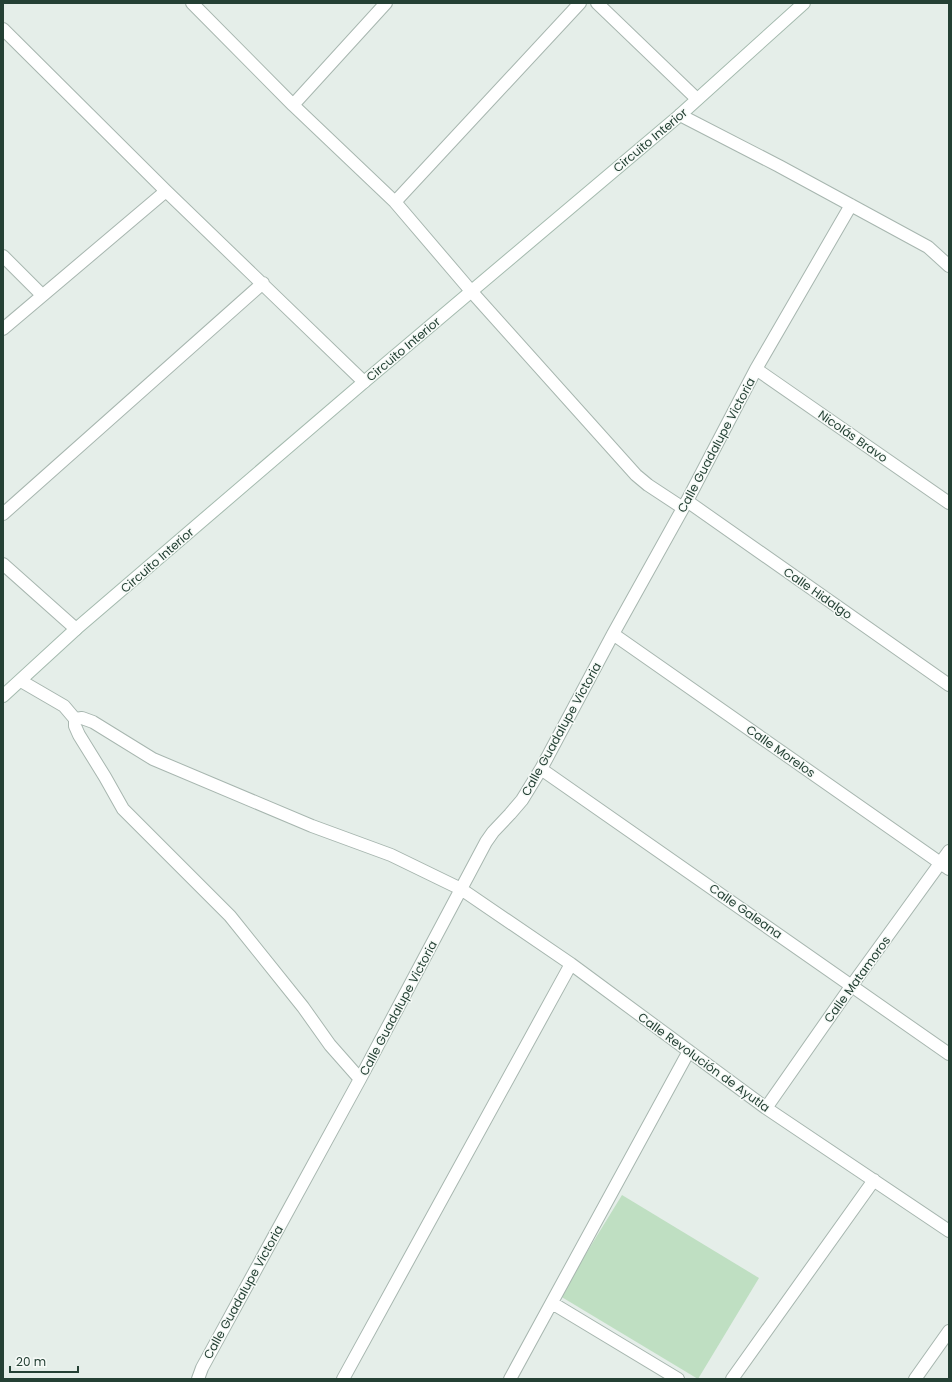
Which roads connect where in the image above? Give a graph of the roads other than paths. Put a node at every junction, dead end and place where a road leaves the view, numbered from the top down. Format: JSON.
{"nodes":[{"id":1,"x":386,"y":3,"type":"edge"},
{"id":2,"x":580,"y":3,"type":"edge"},
{"id":3,"x":597,"y":3,"type":"edge"},
{"id":4,"x":804,"y":3,"type":"edge"},
{"id":5,"x":196,"y":4,"type":"edge"},
{"id":6,"x":3,"y":29,"type":"edge"},
{"id":7,"x":698,"y":99,"type":"junction"},
{"id":8,"x":292,"y":105,"type":"junction"},
{"id":9,"x":680,"y":115,"type":"junction"},
{"id":10,"x":166,"y":191,"type":"junction"},
{"id":11,"x":395,"y":202,"type":"junction"},
{"id":12,"x":851,"y":204,"type":"junction"},
{"id":13,"x":3,"y":256,"type":"edge"},
{"id":14,"x":949,"y":266,"type":"edge"},
{"id":15,"x":263,"y":283,"type":"junction"},
{"id":16,"x":471,"y":291,"type":"junction"},
{"id":17,"x":42,"y":295,"type":"junction"},
{"id":18,"x":3,"y":329,"type":"edge"},
{"id":19,"x":756,"y":369,"type":"junction"},
{"id":20,"x":364,"y":382,"type":"junction"},
{"id":21,"x":949,"y":503,"type":"edge"},
{"id":22,"x":685,"y":504,"type":"junction"},
{"id":23,"x":3,"y":514,"type":"edge"},
{"id":24,"x":3,"y":564,"type":"edge"},
{"id":25,"x":76,"y":629,"type":"junction"},
{"id":26,"x":614,"y":634,"type":"junction"},
{"id":27,"x":21,"y":681,"type":"junction"},
{"id":28,"x":949,"y":685,"type":"edge"},
{"id":29,"x":3,"y":696,"type":"edge"},
{"id":30,"x":74,"y":719,"type":"junction"},
{"id":31,"x":542,"y":769,"type":"junction"},
{"id":32,"x":949,"y":851,"type":"edge"},
{"id":33,"x":945,"y":866,"type":"edge"},
{"id":34,"x":461,"y":889,"type":"junction"},
{"id":35,"x":571,"y":964,"type":"junction"},
{"id":36,"x":852,"y":985,"type":"junction"},
{"id":37,"x":688,"y":1051,"type":"junction"},
{"id":38,"x":949,"y":1054,"type":"edge"},
{"id":39,"x":360,"y":1079,"type":"junction"},
{"id":40,"x":766,"y":1108,"type":"junction"},
{"id":41,"x":874,"y":1180,"type":"junction"},
{"id":42,"x":949,"y":1231,"type":"edge"},
{"id":43,"x":552,"y":1302,"type":"junction"},
{"id":44,"x":949,"y":1331,"type":"edge"},
{"id":45,"x":198,"y":1378,"type":"edge"},
{"id":46,"x":344,"y":1379,"type":"edge"},
{"id":47,"x":510,"y":1379,"type":"edge"},
{"id":48,"x":678,"y":1379,"type":"edge"},
{"id":49,"x":732,"y":1379,"type":"edge"},
{"id":50,"x":915,"y":1379,"type":"edge"}],
"edges":[{"from":1,"to":8,"type":"street"},
{"from":2,"to":11,"type":"street"},
{"from":3,"to":7,"type":"street"},
{"from":4,"to":7,"type":"street","name":"Circuito Interior"},
{"from":5,"to":8,"type":"street","name":"Calle Hidalgo"},
{"from":6,"to":10,"type":"street"},
{"from":7,"to":9,"type":"street","name":"Circuito Interior"},
{"from":8,"to":11,"type":"street","name":"Calle Hidalgo"},
{"from":9,"to":12,"type":"street"},
{"from":9,"to":16,"type":"street","name":"Circuito Interior"},
{"from":10,"to":15,"type":"street"},
{"from":10,"to":17,"type":"street"},
{"from":11,"to":16,"type":"street","name":"Calle Hidalgo"},
{"from":12,"to":14,"type":"street"},
{"from":12,"to":19,"type":"street","name":"Calle Guadalupe Victoria"},
{"from":13,"to":17,"type":"street"},
{"from":15,"to":20,"type":"street"},
{"from":15,"to":23,"type":"street"},
{"from":16,"to":20,"type":"street","name":"Circuito Interior"},
{"from":16,"to":22,"type":"street","name":"Calle Hidalgo"},
{"from":17,"to":18,"type":"street"},
{"from":19,"to":21,"type":"street","name":"Nicolás Bravo"},
{"from":19,"to":22,"type":"street","name":"Calle Guadalupe Victoria"},
{"from":20,"to":25,"type":"street","name":"Circuito Interior"},
{"from":22,"to":26,"type":"street","name":"Calle Guadalupe Victoria"},
{"from":22,"to":28,"type":"street","name":"Calle Hidalgo"},
{"from":24,"to":25,"type":"street"},
{"from":25,"to":27,"type":"street","name":"Circuito Interior"},
{"from":26,"to":31,"type":"street","name":"Calle Guadalupe Victoria"},
{"from":26,"to":33,"type":"street","name":"Calle Morelos"},
{"from":27,"to":29,"type":"street","name":"Circuito Interior"},
{"from":27,"to":30,"type":"street"},
{"from":30,"to":34,"type":"street","name":"Calle Revolución de Ayutla"},
{"from":30,"to":39,"type":"street"},
{"from":31,"to":34,"type":"street","name":"Calle Guadalupe Victoria"},
{"from":31,"to":36,"type":"street","name":"Calle Galeana"},
{"from":32,"to":33,"type":"street","name":"Calle Matamoros"},
{"from":33,"to":36,"type":"street","name":"Calle Matamoros"},
{"from":34,"to":35,"type":"street","name":"Calle Revolución de Ayutla"},
{"from":34,"to":39,"type":"street","name":"Calle Guadalupe Victoria"},
{"from":35,"to":37,"type":"street","name":"Calle Revolución de Ayutla"},
{"from":35,"to":46,"type":"street"},
{"from":36,"to":38,"type":"street","name":"Calle Galeana"},
{"from":36,"to":40,"type":"street","name":"Calle Matamoros"},
{"from":37,"to":40,"type":"street","name":"Calle Revolución de Ayutla"},
{"from":37,"to":43,"type":"street"},
{"from":39,"to":45,"type":"street","name":"Calle Guadalupe Victoria"},
{"from":40,"to":41,"type":"street","name":"Calle Revolución de Ayutla"},
{"from":41,"to":42,"type":"street","name":"Calle Revolución de Ayutla"},
{"from":41,"to":49,"type":"street"},
{"from":43,"to":47,"type":"street"},
{"from":43,"to":48,"type":"street"},
{"from":44,"to":50,"type":"street"}]}
